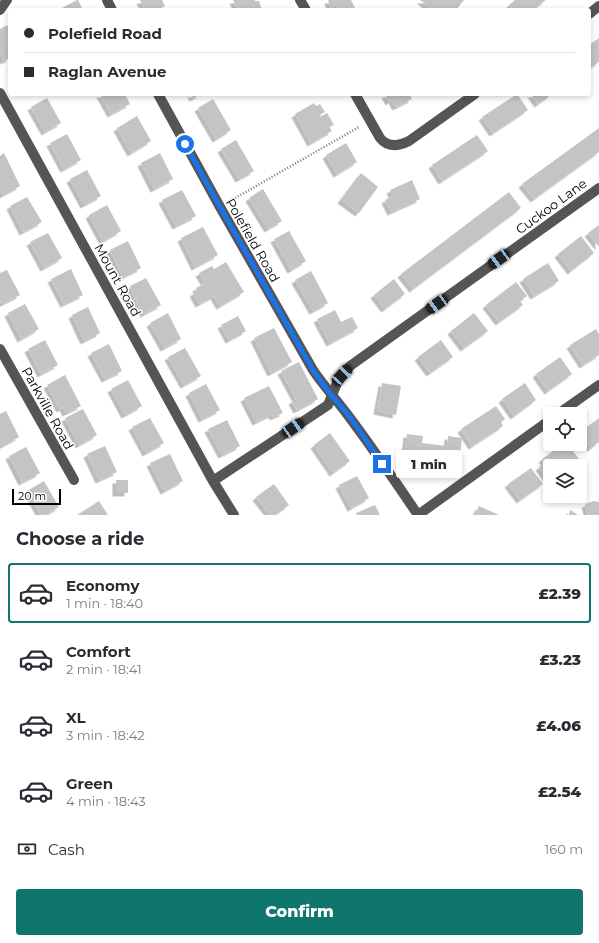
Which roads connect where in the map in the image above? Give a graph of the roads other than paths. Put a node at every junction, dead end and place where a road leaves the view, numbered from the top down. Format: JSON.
{"nodes":[{"id":1,"x":6,"y":0,"type":"edge"},
{"id":2,"x":599,"y":6,"type":"edge"},
{"id":3,"x":0,"y":10,"type":"edge"},
{"id":4,"x":591,"y":12,"type":"edge"},
{"id":5,"x":0,"y":93,"type":"edge"},
{"id":6,"x":159,"y":96,"type":"edge"},
{"id":7,"x":356,"y":96,"type":"edge"},
{"id":8,"x":473,"y":96,"type":"edge"},
{"id":9,"x":599,"y":188,"type":"edge"},
{"id":10,"x":0,"y":349,"type":"edge"},
{"id":11,"x":599,"y":385,"type":"edge"},
{"id":12,"x":332,"y":395,"type":"junction"},
{"id":13,"x":568,"y":407,"type":"edge"},
{"id":14,"x":543,"y":425,"type":"edge"},
{"id":15,"x":74,"y":480,"type":"dead end"},
{"id":16,"x":214,"y":481,"type":"junction"},
{"id":17,"x":234,"y":515,"type":"edge"},
{"id":18,"x":418,"y":515,"type":"edge"}],
"edges":[{"from":1,"to":3,"type":"street"},
{"from":2,"to":4,"type":"street"},
{"from":5,"to":16,"type":"street","name":"Mount Road"},
{"from":6,"to":12,"type":"street","name":"Polefield Road"},
{"from":7,"to":8,"type":"street"},
{"from":9,"to":12,"type":"street","name":"Cuckoo Lane"},
{"from":10,"to":15,"type":"street","name":"Parkville Road"},
{"from":11,"to":13,"type":"street"},
{"from":12,"to":16,"type":"street","name":"Cuckoo Lane"},
{"from":12,"to":18,"type":"street","name":"Polefield Road"},
{"from":14,"to":18,"type":"street"},
{"from":16,"to":17,"type":"street","name":"Mount Road"}]}
